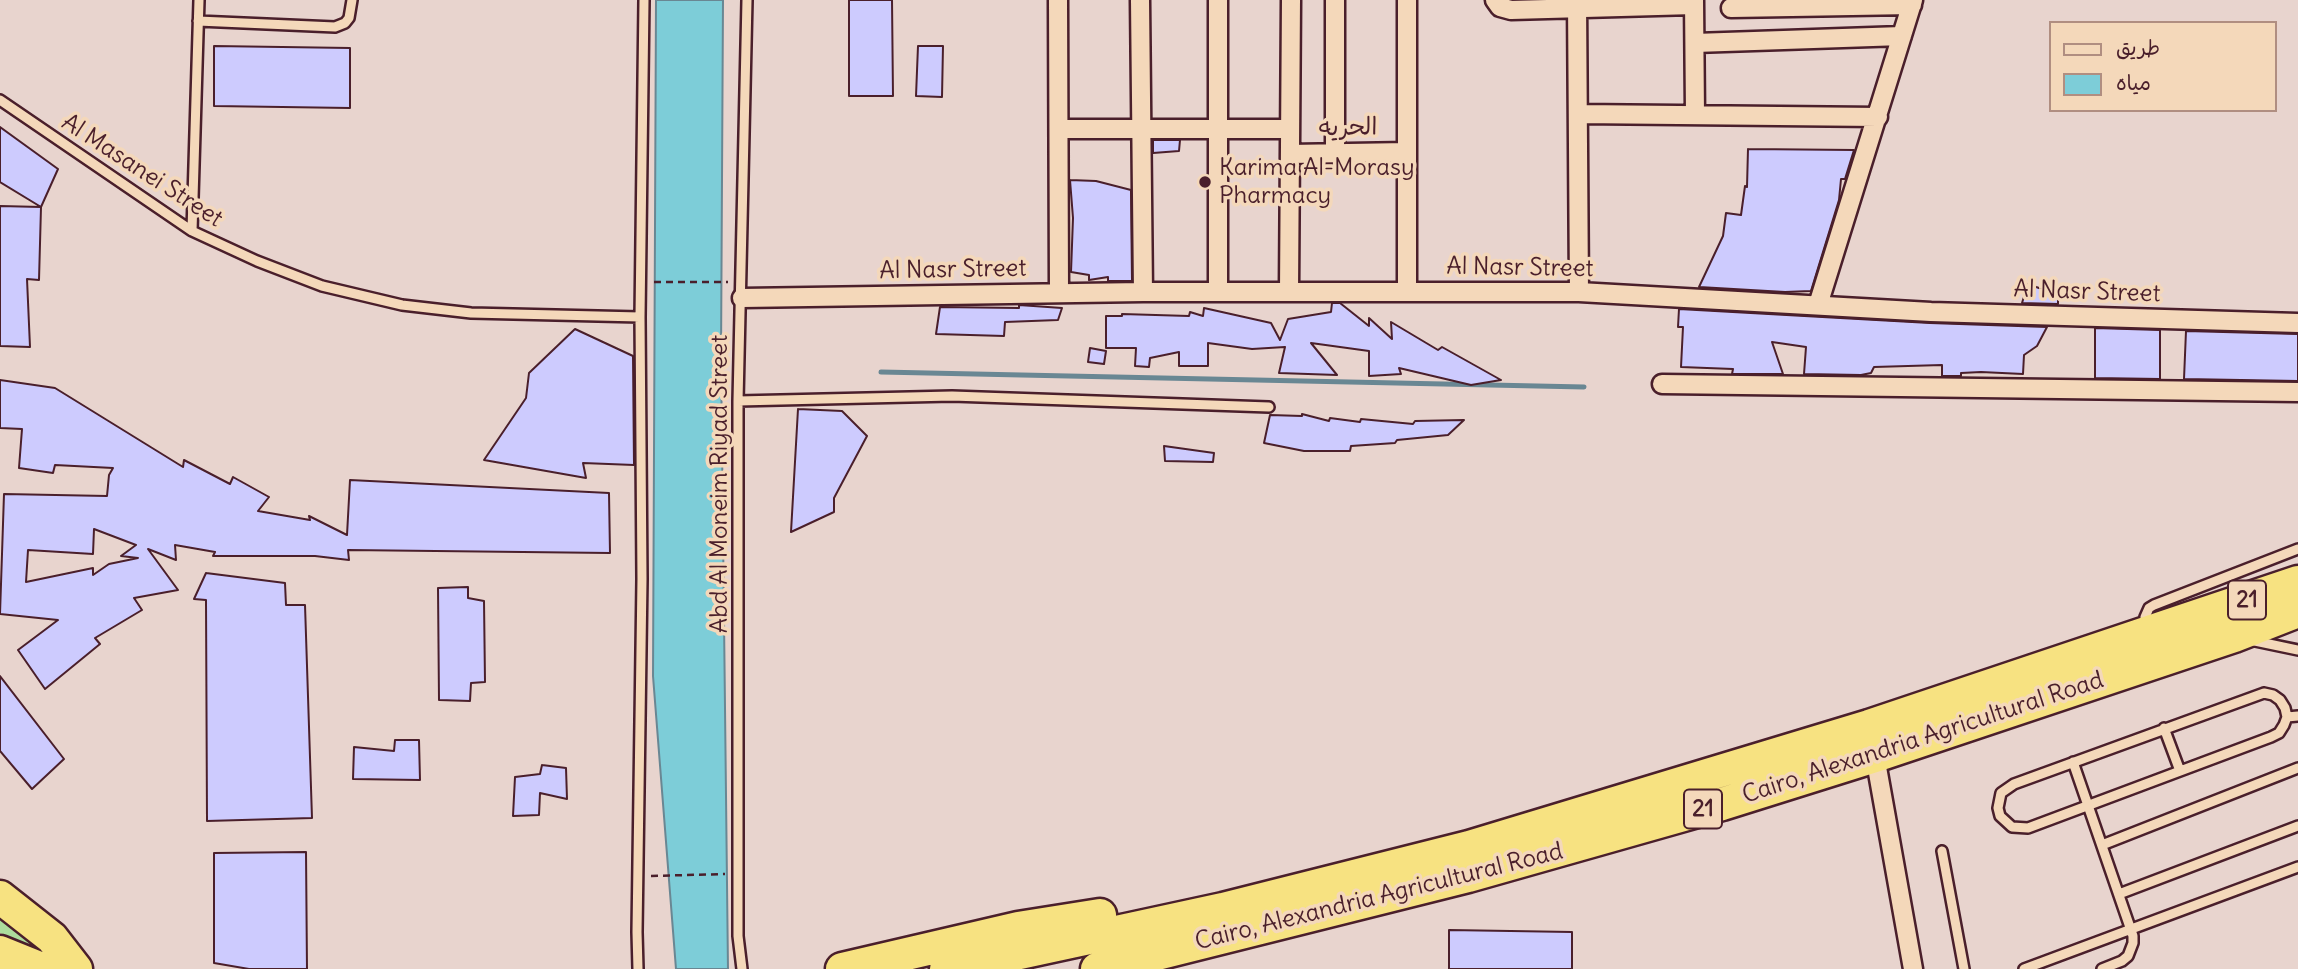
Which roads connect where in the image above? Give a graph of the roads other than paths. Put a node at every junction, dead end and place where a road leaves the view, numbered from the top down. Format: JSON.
{"nodes":[{"id":1,"x":199,"y":0,"type":"edge"},
{"id":2,"x":352,"y":0,"type":"edge"},
{"id":3,"x":644,"y":0,"type":"edge"},
{"id":4,"x":747,"y":0,"type":"edge"},
{"id":5,"x":1058,"y":0,"type":"edge"},
{"id":6,"x":1140,"y":0,"type":"edge"},
{"id":7,"x":1217,"y":0,"type":"edge"},
{"id":8,"x":1292,"y":0,"type":"edge"},
{"id":9,"x":1335,"y":0,"type":"edge"},
{"id":10,"x":1407,"y":0,"type":"edge"},
{"id":11,"x":1496,"y":0,"type":"edge"},
{"id":12,"x":1694,"y":2,"type":"edge"},
{"id":13,"x":1912,"y":2,"type":"edge"},
{"id":14,"x":1577,"y":4,"type":"edge"},
{"id":15,"x":1731,"y":8,"type":"dead end"},
{"id":16,"x":198,"y":21,"type":"junction"},
{"id":17,"x":1902,"y":36,"type":"junction"},
{"id":18,"x":1695,"y":43,"type":"junction"},
{"id":19,"x":0,"y":100,"type":"edge"},
{"id":20,"x":1578,"y":114,"type":"junction"},
{"id":21,"x":1695,"y":114,"type":"junction"},
{"id":22,"x":1878,"y":117,"type":"junction"},
{"id":23,"x":1059,"y":129,"type":"junction"},
{"id":24,"x":1142,"y":129,"type":"junction"},
{"id":25,"x":1218,"y":129,"type":"junction"},
{"id":26,"x":1290,"y":129,"type":"junction"},
{"id":27,"x":1407,"y":152,"type":"junction"},
{"id":28,"x":1335,"y":153,"type":"junction"},
{"id":29,"x":1290,"y":154,"type":"junction"},
{"id":30,"x":192,"y":231,"type":"junction"},
{"id":31,"x":742,"y":290,"type":"junction"},
{"id":32,"x":1407,"y":290,"type":"junction"},
{"id":33,"x":1219,"y":291,"type":"junction"},
{"id":34,"x":1289,"y":291,"type":"junction"},
{"id":35,"x":1059,"y":292,"type":"junction"},
{"id":36,"x":1143,"y":292,"type":"junction"},
{"id":37,"x":1579,"y":292,"type":"junction"},
{"id":38,"x":1818,"y":305,"type":"junction"},
{"id":39,"x":640,"y":317,"type":"junction"},
{"id":40,"x":2298,"y":323,"type":"edge"},
{"id":41,"x":1662,"y":384,"type":"dead end"},
{"id":42,"x":2298,"y":392,"type":"edge"},
{"id":43,"x":738,"y":401,"type":"junction"},
{"id":44,"x":1269,"y":407,"type":"dead end"},
{"id":45,"x":2298,"y":549,"type":"edge"},
{"id":46,"x":2298,"y":582,"type":"edge"},
{"id":47,"x":2298,"y":611,"type":"edge"},
{"id":48,"x":2151,"y":632,"type":"junction"},
{"id":49,"x":2234,"y":636,"type":"junction"},
{"id":50,"x":2298,"y":650,"type":"edge"},
{"id":51,"x":2287,"y":716,"type":"junction"},
{"id":52,"x":2298,"y":716,"type":"edge"},
{"id":53,"x":2164,"y":728,"type":"junction"},
{"id":54,"x":1875,"y":756,"type":"junction"},
{"id":55,"x":2073,"y":762,"type":"junction"},
{"id":56,"x":2298,"y":768,"type":"edge"},
{"id":57,"x":2180,"y":771,"type":"junction"},
{"id":58,"x":2088,"y":806,"type":"junction"},
{"id":59,"x":2298,"y":826,"type":"edge"},
{"id":60,"x":2102,"y":845,"type":"junction"},
{"id":61,"x":1942,"y":851,"type":"dead end"},
{"id":62,"x":2298,"y":867,"type":"edge"},
{"id":63,"x":2119,"y":894,"type":"junction"},
{"id":64,"x":0,"y":898,"type":"edge"},
{"id":65,"x":1223,"y":909,"type":"junction"},
{"id":66,"x":2131,"y":929,"type":"junction"},
{"id":67,"x":0,"y":952,"type":"edge"},
{"id":68,"x":1144,"y":963,"type":"edge"},
{"id":69,"x":43,"y":969,"type":"edge"},
{"id":70,"x":76,"y":969,"type":"edge"},
{"id":71,"x":638,"y":969,"type":"edge"},
{"id":72,"x":742,"y":969,"type":"edge"},
{"id":73,"x":842,"y":969,"type":"edge"},
{"id":74,"x":946,"y":969,"type":"edge"},
{"id":75,"x":1097,"y":969,"type":"edge"},
{"id":76,"x":1913,"y":969,"type":"edge"},
{"id":77,"x":1964,"y":969,"type":"edge"},
{"id":78,"x":2024,"y":969,"type":"edge"},
{"id":79,"x":2102,"y":969,"type":"edge"}],
"edges":[{"from":1,"to":16,"type":"lane"},
{"from":2,"to":16,"type":"lane"},
{"from":3,"to":39,"type":"lane"},
{"from":4,"to":31,"type":"lane","name":"Abd Al Moneim Riyad Street"},
{"from":5,"to":23,"type":"street"},
{"from":6,"to":24,"type":"street"},
{"from":7,"to":25,"type":"street"},
{"from":8,"to":26,"type":"street"},
{"from":9,"to":28,"type":"street"},
{"from":10,"to":27,"type":"street"},
{"from":11,"to":14,"type":"street"},
{"from":12,"to":14,"type":"street"},
{"from":12,"to":18,"type":"street"},
{"from":13,"to":15,"type":"street"},
{"from":13,"to":17,"type":"street"},
{"from":14,"to":20,"type":"street"},
{"from":16,"to":30,"type":"lane"},
{"from":17,"to":18,"type":"street"},
{"from":17,"to":22,"type":"street"},
{"from":18,"to":21,"type":"street"},
{"from":19,"to":30,"type":"lane","name":"Al Masanei Street"},
{"from":20,"to":21,"type":"street"},
{"from":20,"to":37,"type":"street"},
{"from":21,"to":22,"type":"street"},
{"from":22,"to":38,"type":"street"},
{"from":23,"to":24,"type":"street"},
{"from":23,"to":35,"type":"street"},
{"from":24,"to":25,"type":"street"},
{"from":24,"to":36,"type":"street"},
{"from":25,"to":26,"type":"street"},
{"from":25,"to":33,"type":"street"},
{"from":26,"to":29,"type":"street"},
{"from":27,"to":28,"type":"street","name":"الحريه"},
{"from":27,"to":32,"type":"street"},
{"from":28,"to":29,"type":"street","name":"الحريه"},
{"from":29,"to":34,"type":"street"},
{"from":30,"to":39,"type":"lane","name":"Al Masanei Street"},
{"from":31,"to":35,"type":"street","name":"Al Nasr Street"},
{"from":31,"to":43,"type":"lane","name":"Abd Al Moneim Riyad Street"},
{"from":32,"to":34,"type":"street","name":"Al Nasr Street"},
{"from":32,"to":37,"type":"street","name":"Al Nasr Street"},
{"from":33,"to":34,"type":"street","name":"Al Nasr Street"},
{"from":33,"to":36,"type":"street","name":"Al Nasr Street"},
{"from":35,"to":36,"type":"street","name":"Al Nasr Street"},
{"from":37,"to":38,"type":"street","name":"Al Nasr Street"},
{"from":38,"to":40,"type":"street","name":"Al Nasr Street"},
{"from":39,"to":71,"type":"lane"},
{"from":41,"to":42,"type":"street"},
{"from":43,"to":44,"type":"lane"},
{"from":43,"to":72,"type":"lane","name":"Abd Al Moneim Riyad Street"},
{"from":45,"to":48,"type":"lane"},
{"from":46,"to":48,"type":"highway","name":"Cairo, Alexandria Agricultural Road","number":"21"},
{"from":47,"to":49,"type":"highway","name":"Cairo, Alexandria Agricultural Road","number":"21"},
{"from":48,"to":65,"type":"highway","name":"Cairo, Alexandria Agricultural Road","number":"21"},
{"from":49,"to":50,"type":"lane"},
{"from":49,"to":54,"type":"highway","name":"Cairo, Alexandria Agricultural Road","number":"21"},
{"from":51,"to":52,"type":"lane"},
{"from":51,"to":53,"type":"lane"},
{"from":51,"to":57,"type":"lane"},
{"from":53,"to":55,"type":"lane"},
{"from":53,"to":57,"type":"lane"},
{"from":54,"to":68,"type":"highway","name":"Cairo, Alexandria Agricultural Road","number":"21"},
{"from":54,"to":76,"type":"street"},
{"from":55,"to":58,"type":"lane"},
{"from":55,"to":58,"type":"lane"},
{"from":56,"to":60,"type":"lane"},
{"from":57,"to":58,"type":"lane"},
{"from":58,"to":60,"type":"lane"},
{"from":59,"to":63,"type":"lane"},
{"from":60,"to":63,"type":"lane"},
{"from":61,"to":77,"type":"lane"},
{"from":62,"to":66,"type":"lane"},
{"from":63,"to":66,"type":"lane"},
{"from":64,"to":70,"type":"highway"},
{"from":65,"to":73,"type":"highway"},
{"from":65,"to":74,"type":"highway","name":"Cairo, Alexandria Agricultural Road"},
{"from":66,"to":78,"type":"lane"},
{"from":66,"to":79,"type":"lane"},
{"from":67,"to":69,"type":"highway"},
{"from":68,"to":75,"type":"highway","name":"Cairo, Alexandria Agricultural Road","number":"21"}]}
